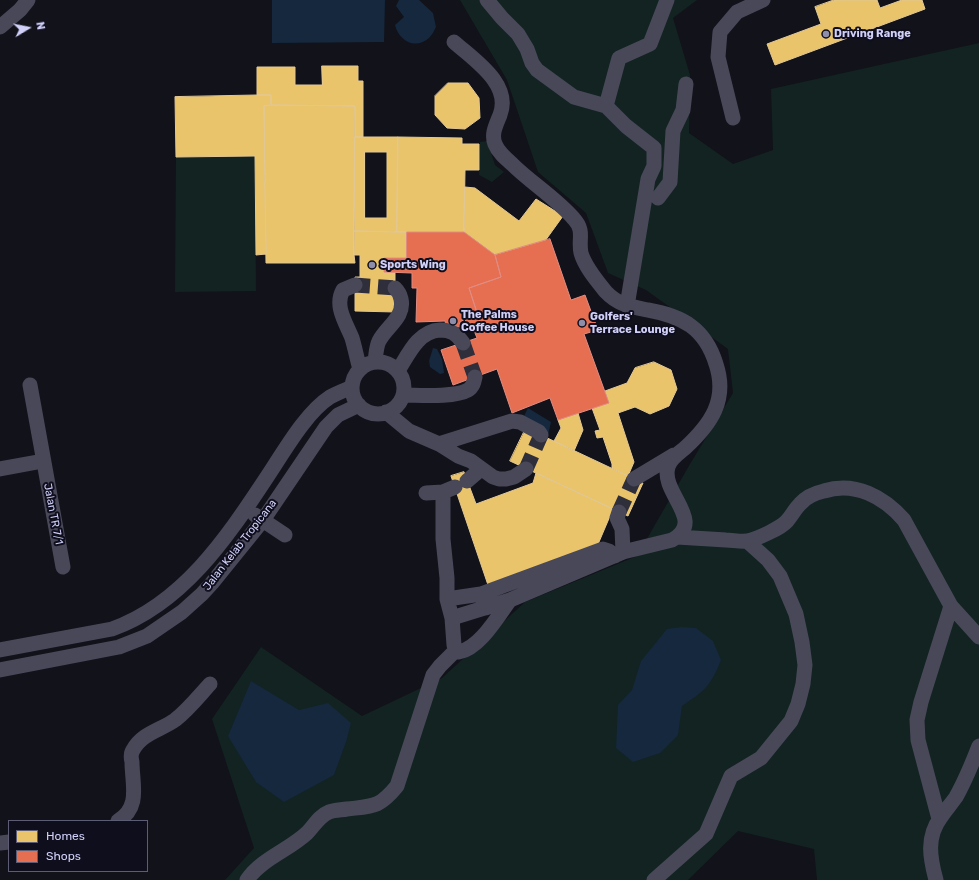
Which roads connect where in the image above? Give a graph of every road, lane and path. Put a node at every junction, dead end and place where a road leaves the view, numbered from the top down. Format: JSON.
{"nodes":[{"id":1,"x":28,"y":0,"type":"edge"},
{"id":2,"x":667,"y":0,"type":"edge"},
{"id":3,"x":763,"y":0,"type":"edge"},
{"id":4,"x":487,"y":2,"type":"edge"},
{"id":5,"x":0,"y":27,"type":"edge"},
{"id":6,"x":454,"y":42,"type":"dead end"},
{"id":7,"x":686,"y":84,"type":"dead end"},
{"id":8,"x":606,"y":106,"type":"junction"},
{"id":9,"x":733,"y":118,"type":"dead end"},
{"id":10,"x":648,"y":179,"type":"junction"},
{"id":11,"x":658,"y":198,"type":"junction"},
{"id":12,"x":638,"y":242,"type":"junction"},
{"id":13,"x":355,"y":285,"type":"tunnel mouth"},
{"id":14,"x":395,"y":288,"type":"dead end"},
{"id":15,"x":627,"y":306,"type":"junction"},
{"id":16,"x":463,"y":343,"type":"tunnel mouth"},
{"id":17,"x":375,"y":362,"type":"junction"},
{"id":18,"x":360,"y":369,"type":"junction"},
{"id":19,"x":398,"y":371,"type":"junction"},
{"id":20,"x":475,"y":377,"type":"dead end"},
{"id":21,"x":30,"y":385,"type":"dead end"},
{"id":22,"x":352,"y":387,"type":"junction"},
{"id":23,"x":403,"y":395,"type":"junction"},
{"id":24,"x":359,"y":405,"type":"junction"},
{"id":25,"x":386,"y":412,"type":"junction"},
{"id":26,"x":541,"y":435,"type":"dead end"},
{"id":27,"x":439,"y":444,"type":"junction"},
{"id":28,"x":682,"y":451,"type":"junction"},
{"id":29,"x":43,"y":461,"type":"junction"},
{"id":30,"x":0,"y":469,"type":"edge"},
{"id":31,"x":481,"y":469,"type":"junction"},
{"id":32,"x":526,"y":469,"type":"tunnel mouth"},
{"id":33,"x":634,"y":479,"type":"tunnel mouth"},
{"id":34,"x":455,"y":487,"type":"junction"},
{"id":35,"x":426,"y":493,"type":"dead end"},
{"id":36,"x":245,"y":509,"type":"junction"},
{"id":37,"x":619,"y":512,"type":"tunnel mouth"},
{"id":38,"x":263,"y":520,"type":"junction"},
{"id":39,"x":285,"y":535,"type":"dead end"},
{"id":40,"x":677,"y":537,"type":"junction"},
{"id":41,"x":747,"y":541,"type":"junction"},
{"id":42,"x":619,"y":554,"type":"junction"},
{"id":43,"x":63,"y":567,"type":"dead end"},
{"id":44,"x":447,"y":599,"type":"junction"},
{"id":45,"x":510,"y":600,"type":"junction"},
{"id":46,"x":484,"y":601,"type":"junction"},
{"id":47,"x":951,"y":606,"type":"junction"},
{"id":48,"x":452,"y":618,"type":"junction"},
{"id":49,"x":979,"y":637,"type":"edge"},
{"id":50,"x":3,"y":648,"type":"edge"},
{"id":51,"x":456,"y":650,"type":"junction"},
{"id":52,"x":3,"y":670,"type":"edge"},
{"id":53,"x":210,"y":684,"type":"dead end"},
{"id":54,"x":979,"y":746,"type":"edge"},
{"id":55,"x":939,"y":819,"type":"junction"},
{"id":56,"x":120,"y":820,"type":"edge"},
{"id":57,"x":247,"y":880,"type":"edge"},
{"id":58,"x":654,"y":880,"type":"edge"},
{"id":59,"x":936,"y":880,"type":"edge"}],
"edges":[{"from":1,"to":5,"type":"street"},
{"from":2,"to":8,"type":"street"},
{"from":3,"to":9,"type":"street"},
{"from":4,"to":8,"type":"street"},
{"from":6,"to":15,"type":"street"},
{"from":7,"to":11,"type":"street"},
{"from":8,"to":10,"type":"street"},
{"from":10,"to":11,"type":"street"},
{"from":10,"to":12,"type":"street"},
{"from":11,"to":12,"type":"street"},
{"from":12,"to":15,"type":"street"},
{"from":13,"to":18,"type":"street"},
{"from":14,"to":17,"type":"street"},
{"from":15,"to":28,"type":"street"},
{"from":16,"to":19,"type":"street"},
{"from":17,"to":18,"type":"street"},
{"from":17,"to":19,"type":"street"},
{"from":18,"to":22,"type":"street"},
{"from":19,"to":23,"type":"street"},
{"from":20,"to":23,"type":"street"},
{"from":21,"to":29,"type":"street","name":"Jalan TR 7/1"},
{"from":22,"to":24,"type":"street"},
{"from":22,"to":36,"type":"street","name":"Jalan Kelab Tropicana"},
{"from":23,"to":25,"type":"street"},
{"from":24,"to":25,"type":"street"},
{"from":24,"to":38,"type":"street","name":"Jalan Kelab Tropicana"},
{"from":25,"to":27,"type":"street"},
{"from":26,"to":27,"type":"street"},
{"from":27,"to":31,"type":"street"},
{"from":28,"to":33,"type":"street"},
{"from":28,"to":40,"type":"street"},
{"from":29,"to":30,"type":"street"},
{"from":29,"to":43,"type":"street","name":"Jalan TR 7/1"},
{"from":31,"to":32,"type":"street"},
{"from":31,"to":34,"type":"street"},
{"from":34,"to":35,"type":"street"},
{"from":34,"to":44,"type":"street"},
{"from":36,"to":38,"type":"street"},
{"from":36,"to":50,"type":"street","name":"Jalan Kelab Tropicana"},
{"from":37,"to":42,"type":"street"},
{"from":38,"to":39,"type":"street"},
{"from":38,"to":52,"type":"street","name":"Jalan Kelab Tropicana"},
{"from":40,"to":41,"type":"street"},
{"from":40,"to":42,"type":"street"},
{"from":41,"to":47,"type":"street"},
{"from":41,"to":58,"type":"street"},
{"from":42,"to":45,"type":"street"},
{"from":42,"to":46,"type":"street"},
{"from":44,"to":46,"type":"street"},
{"from":44,"to":48,"type":"street"},
{"from":45,"to":46,"type":"street"},
{"from":45,"to":51,"type":"street"},
{"from":46,"to":48,"type":"street"},
{"from":47,"to":49,"type":"street"},
{"from":47,"to":55,"type":"street"},
{"from":48,"to":51,"type":"street"},
{"from":51,"to":57,"type":"street"},
{"from":53,"to":56,"type":"street"},
{"from":54,"to":55,"type":"street"},
{"from":55,"to":59,"type":"street"}]}
